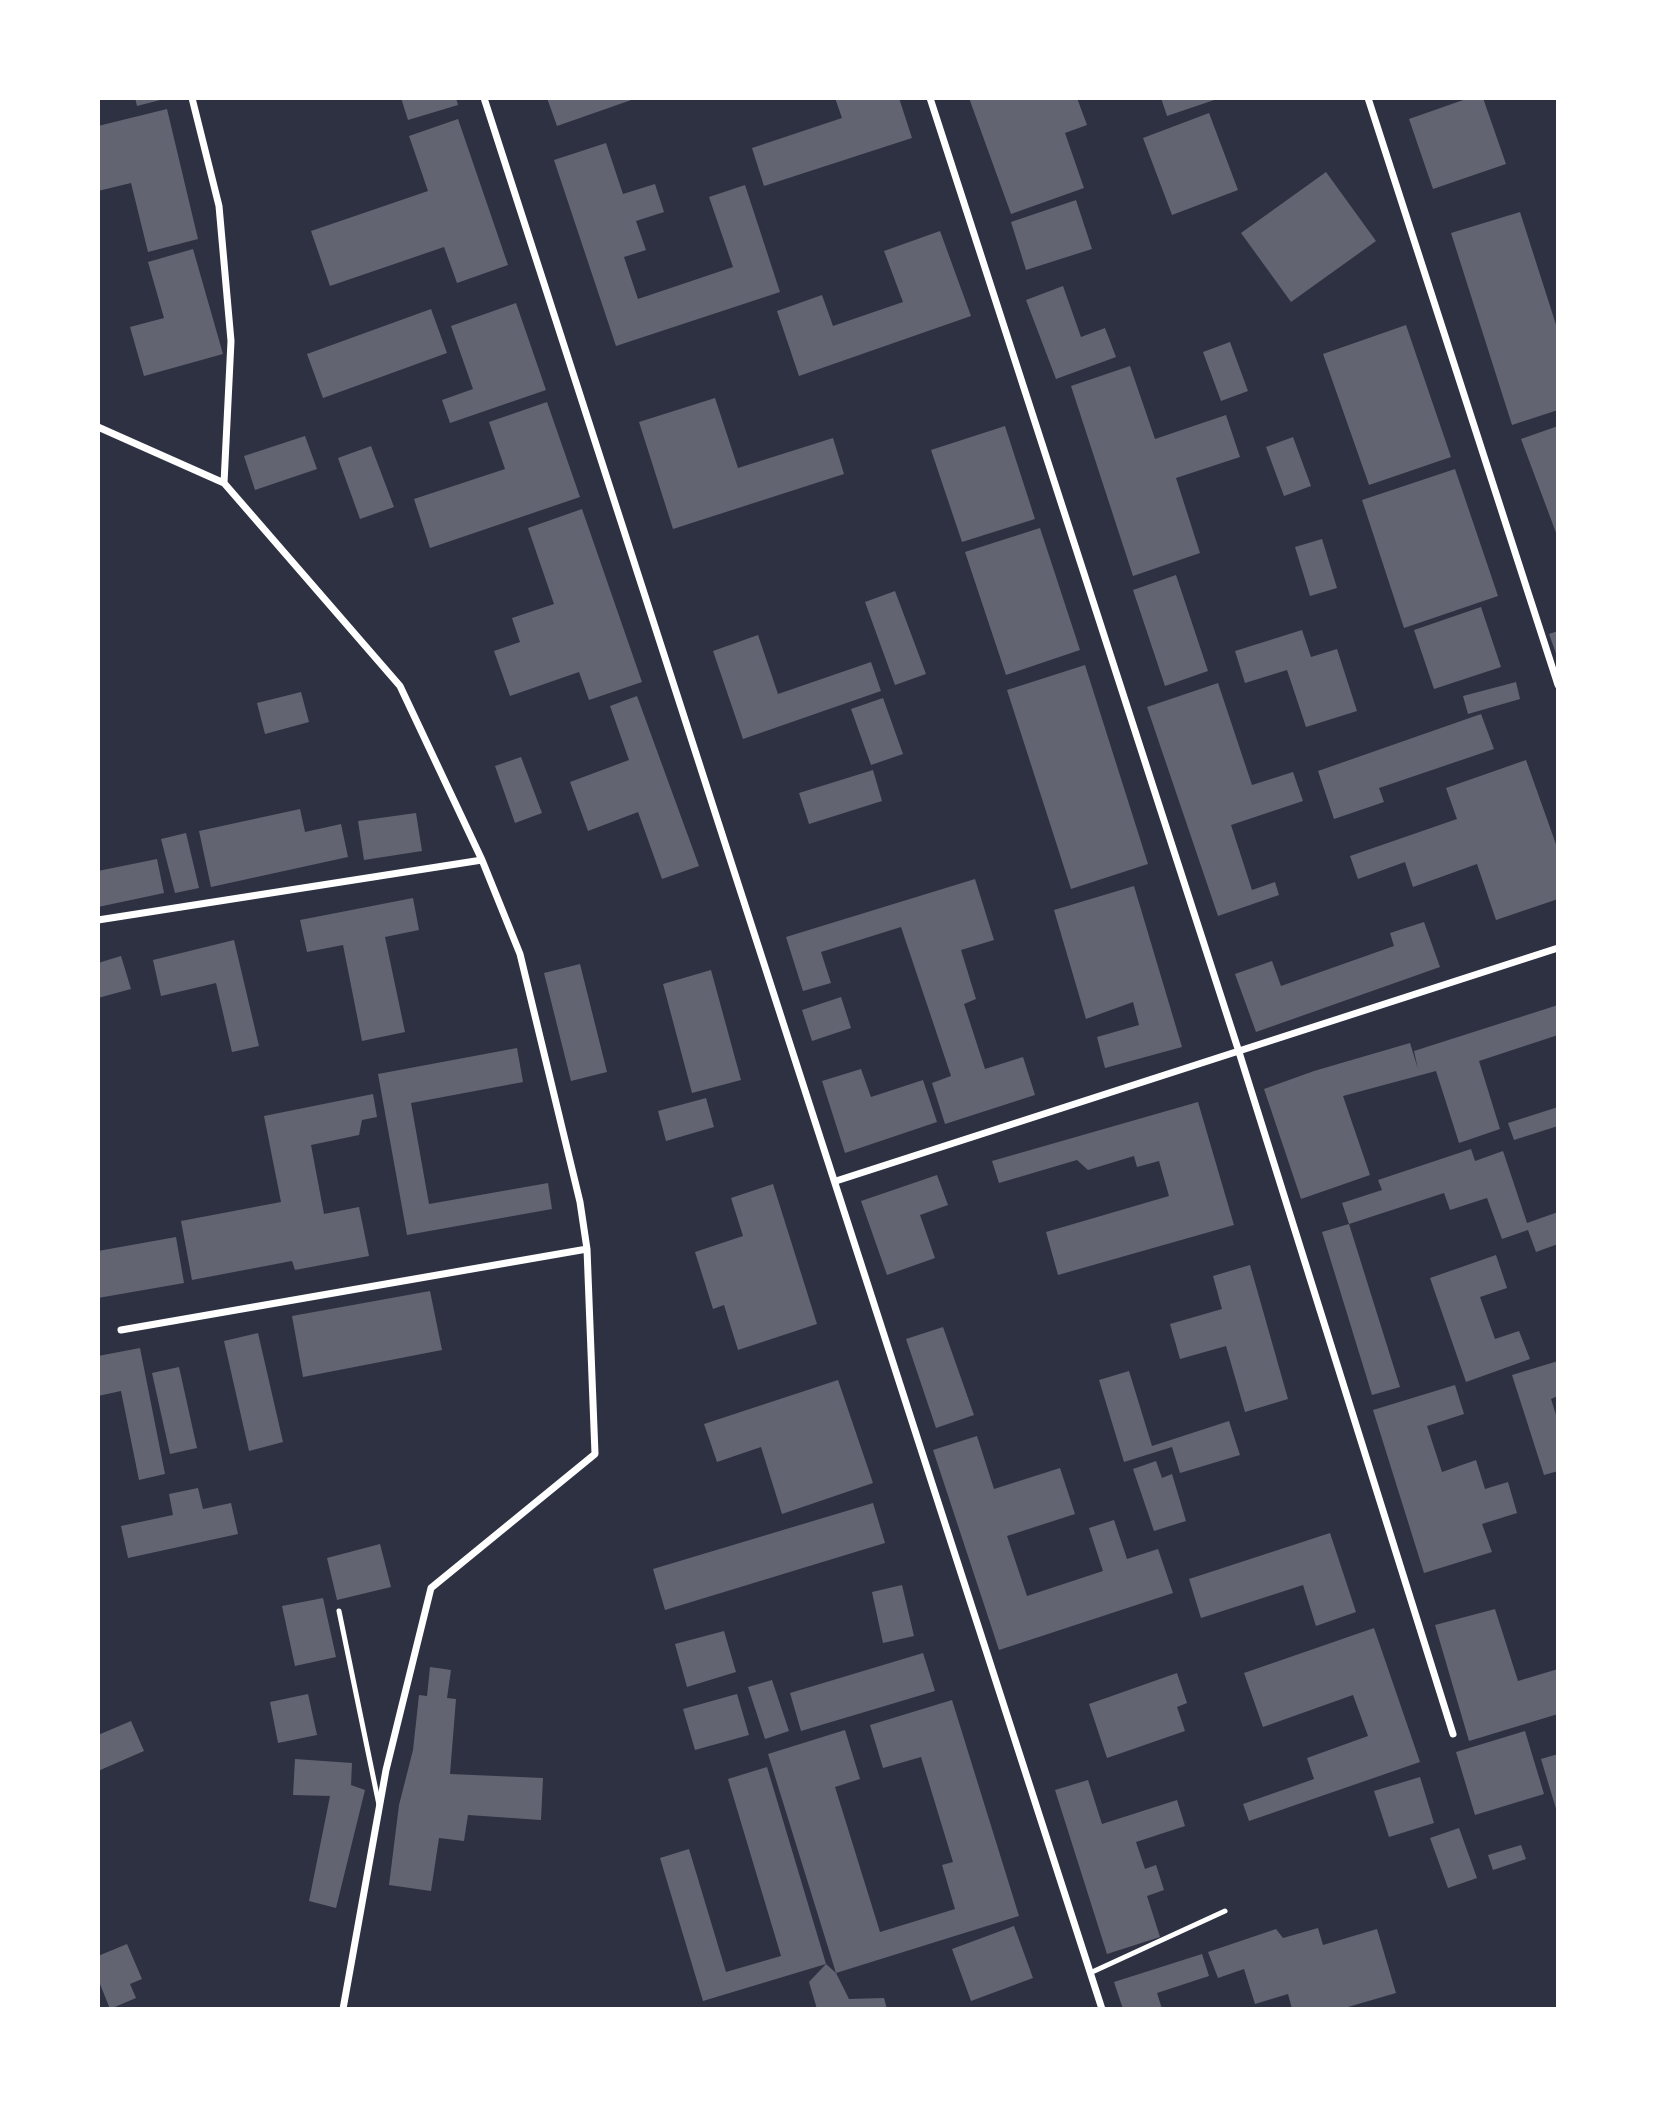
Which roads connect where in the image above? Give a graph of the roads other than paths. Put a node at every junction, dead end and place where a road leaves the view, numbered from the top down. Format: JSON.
{"nodes":[{"id":1,"x":192,"y":98,"type":"edge"},
{"id":2,"x":484,"y":98,"type":"edge"},
{"id":3,"x":930,"y":98,"type":"edge"},
{"id":4,"x":1368,"y":98,"type":"edge"},
{"id":5,"x":98,"y":426,"type":"edge"},
{"id":6,"x":224,"y":483,"type":"junction"},
{"id":7,"x":1558,"y":685,"type":"edge"},
{"id":8,"x":482,"y":860,"type":"junction"},
{"id":9,"x":98,"y":920,"type":"edge"},
{"id":10,"x":1558,"y":948,"type":"edge"},
{"id":11,"x":1239,"y":1052,"type":"junction"},
{"id":12,"x":836,"y":1181,"type":"junction"},
{"id":13,"x":587,"y":1249,"type":"junction"},
{"id":14,"x":121,"y":1330,"type":"dead end"},
{"id":15,"x":339,"y":1611,"type":"dead end"},
{"id":16,"x":1453,"y":1734,"type":"dead end"},
{"id":17,"x":379,"y":1808,"type":"junction"},
{"id":18,"x":1225,"y":1911,"type":"dead end"},
{"id":19,"x":1090,"y":1973,"type":"junction"},
{"id":20,"x":343,"y":2009,"type":"edge"},
{"id":21,"x":1102,"y":2009,"type":"edge"}],
"edges":[{"from":1,"to":6,"type":"street"},
{"from":2,"to":12,"type":"street"},
{"from":3,"to":11,"type":"street"},
{"from":4,"to":7,"type":"street"},
{"from":5,"to":6,"type":"street"},
{"from":6,"to":8,"type":"street"},
{"from":8,"to":9,"type":"street"},
{"from":8,"to":13,"type":"street"},
{"from":10,"to":11,"type":"street"},
{"from":11,"to":12,"type":"street"},
{"from":11,"to":16,"type":"street"},
{"from":12,"to":19,"type":"street"},
{"from":13,"to":14,"type":"street"},
{"from":13,"to":17,"type":"street"},
{"from":15,"to":17,"type":"lane"},
{"from":17,"to":20,"type":"street"},
{"from":18,"to":19,"type":"lane"},
{"from":19,"to":21,"type":"street"}]}
